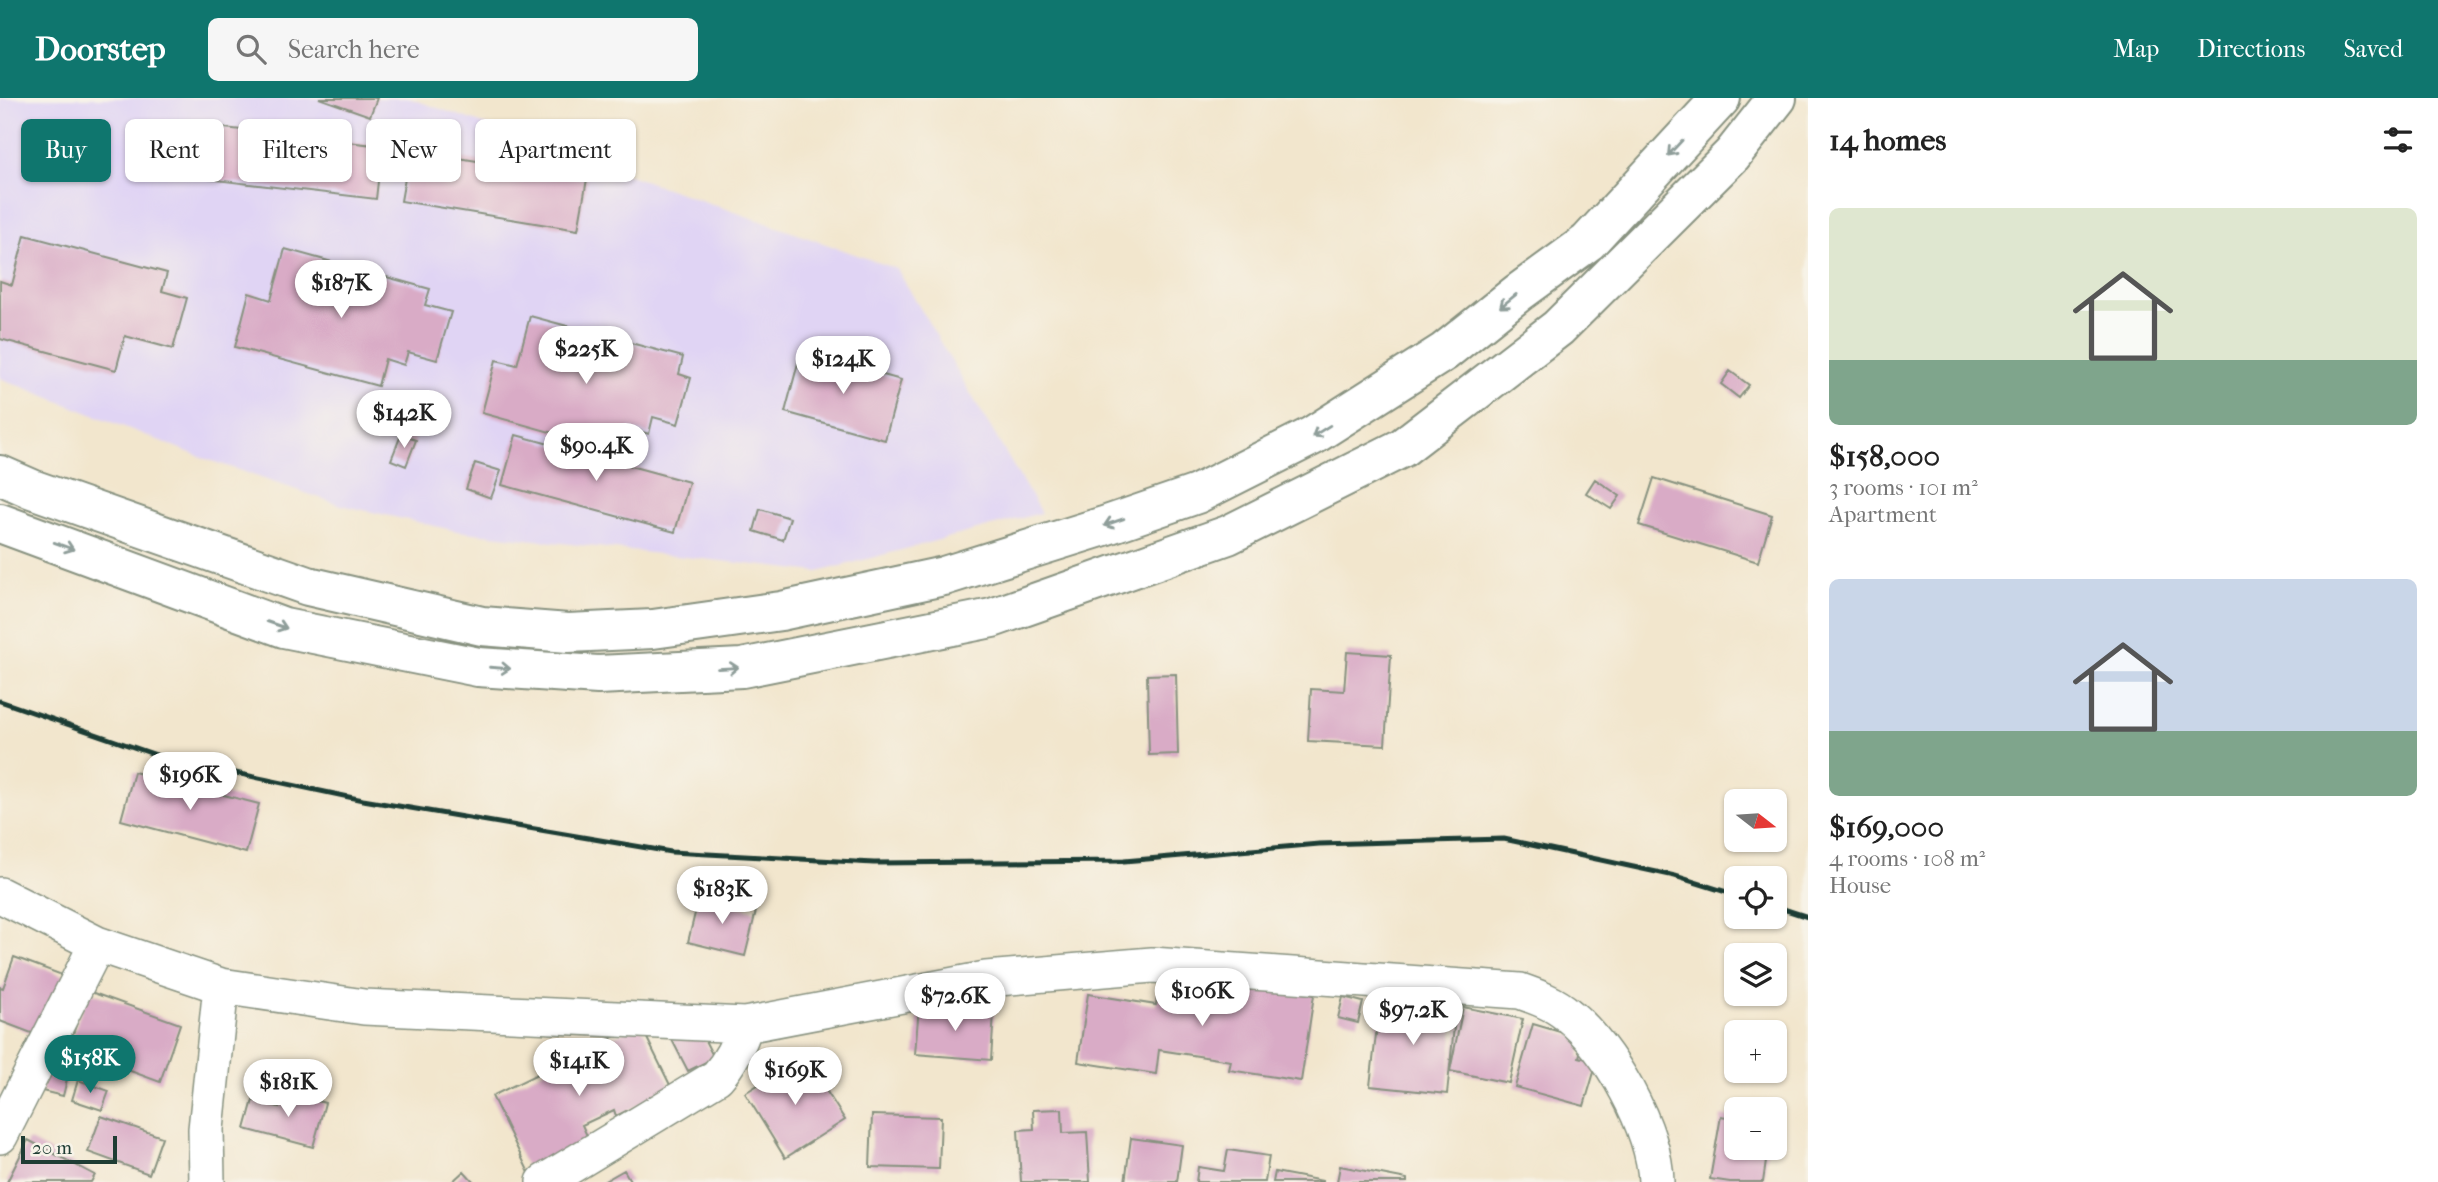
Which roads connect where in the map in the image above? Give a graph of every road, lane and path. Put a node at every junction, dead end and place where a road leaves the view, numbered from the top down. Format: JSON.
{"nodes":[{"id":1,"x":1721,"y":98,"type":"edge"},
{"id":2,"x":1777,"y":98,"type":"edge"},
{"id":3,"x":0,"y":475,"type":"edge"},
{"id":4,"x":0,"y":523,"type":"edge"},
{"id":5,"x":0,"y":895,"type":"edge"},
{"id":6,"x":97,"y":944,"type":"junction"},
{"id":7,"x":221,"y":986,"type":"junction"},
{"id":8,"x":745,"y":1025,"type":"junction"},
{"id":9,"x":0,"y":1136,"type":"edge"},
{"id":10,"x":207,"y":1182,"type":"edge"},
{"id":11,"x":544,"y":1182,"type":"edge"},
{"id":12,"x":1656,"y":1182,"type":"edge"}],
"edges":[{"from":1,"to":3,"type":"highway","one_way":true},
{"from":4,"to":2,"type":"highway","one_way":true},
{"from":5,"to":6,"type":"street"},
{"from":6,"to":7,"type":"street"},
{"from":6,"to":9,"type":"street"},
{"from":7,"to":8,"type":"street"},
{"from":7,"to":10,"type":"street"},
{"from":8,"to":11,"type":"street"},
{"from":8,"to":12,"type":"street"}]}
